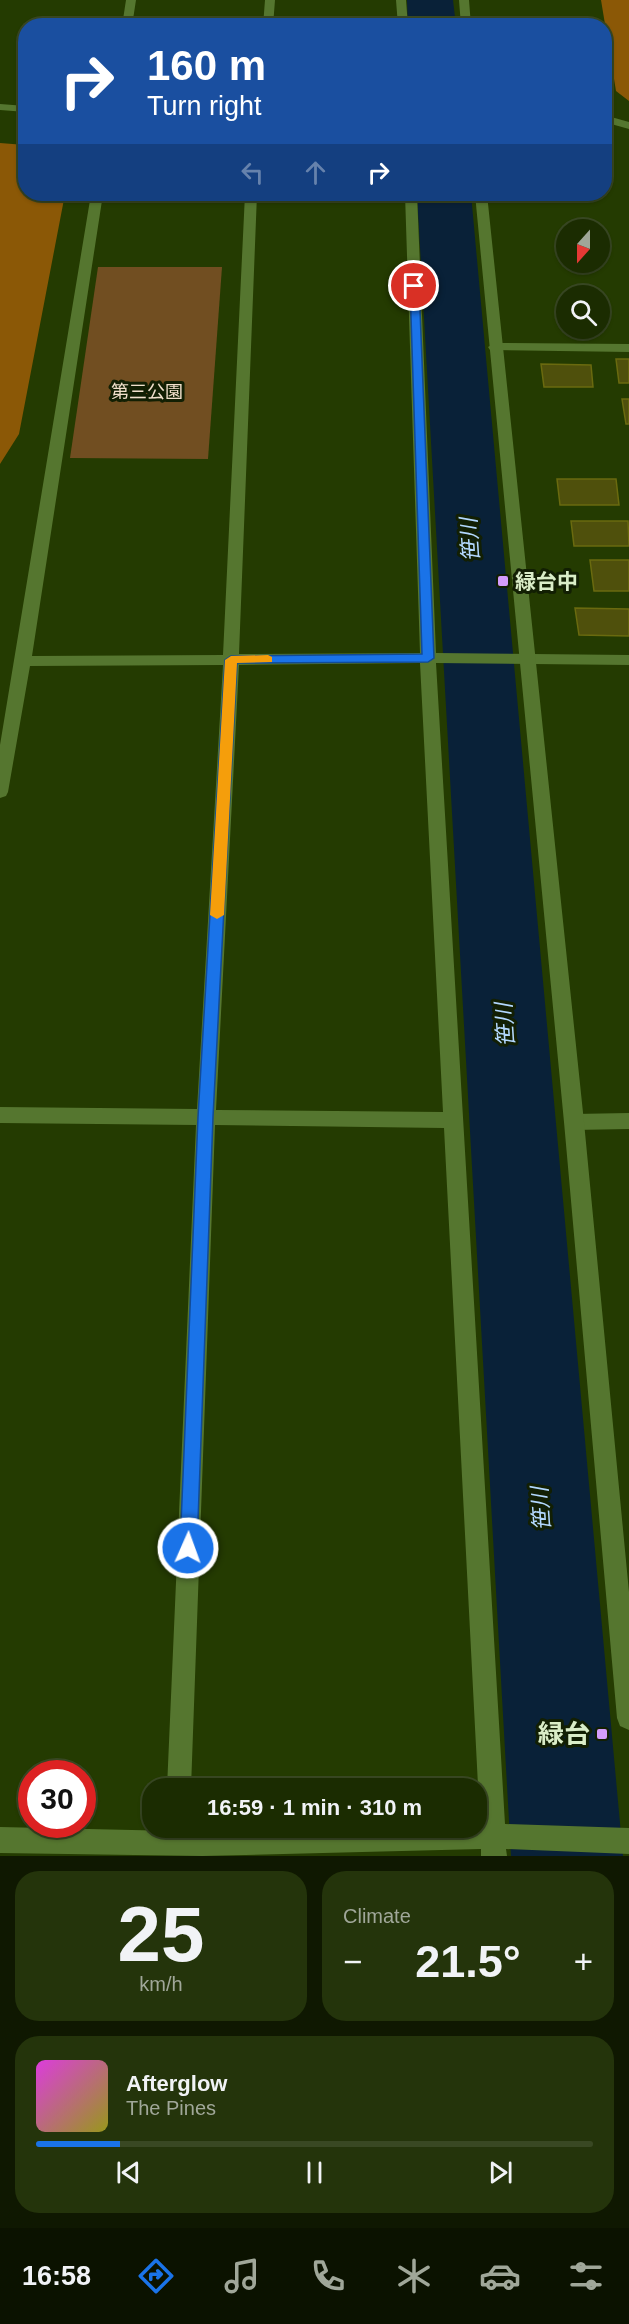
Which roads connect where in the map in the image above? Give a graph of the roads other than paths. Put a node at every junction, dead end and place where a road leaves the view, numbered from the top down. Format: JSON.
{"nodes":[{"id":1,"x":132,"y":0,"type":"edge"},
{"id":2,"x":270,"y":0,"type":"edge"},
{"id":3,"x":401,"y":0,"type":"edge"},
{"id":4,"x":464,"y":0,"type":"edge"},
{"id":5,"x":128,"y":18,"type":"edge"},
{"id":6,"x":269,"y":18,"type":"edge"},
{"id":7,"x":402,"y":18,"type":"edge"},
{"id":8,"x":465,"y":18,"type":"edge"},
{"id":9,"x":0,"y":107,"type":"edge"},
{"id":10,"x":18,"y":108,"type":"edge"},
{"id":11,"x":612,"y":121,"type":"edge"},
{"id":12,"x":629,"y":126,"type":"edge"},
{"id":13,"x":96,"y":201,"type":"edge"},
{"id":14,"x":251,"y":201,"type":"edge"},
{"id":15,"x":411,"y":201,"type":"edge"},
{"id":16,"x":482,"y":201,"type":"edge"},
{"id":17,"x":495,"y":347,"type":"junction"},
{"id":18,"x":629,"y":348,"type":"edge"},
{"id":19,"x":428,"y":658,"type":"junction"},
{"id":20,"x":528,"y":658,"type":"junction"},
{"id":21,"x":231,"y":660,"type":"junction"},
{"id":22,"x":629,"y":660,"type":"edge"},
{"id":23,"x":23,"y":661,"type":"junction"},
{"id":24,"x":8,"y":702,"type":"edge"},
{"id":25,"x":0,"y":792,"type":"edge"},
{"id":26,"x":0,"y":1115,"type":"edge"},
{"id":27,"x":206,"y":1117,"type":"junction"},
{"id":28,"x":453,"y":1120,"type":"junction"},
{"id":29,"x":629,"y":1121,"type":"edge"},
{"id":30,"x":574,"y":1122,"type":"junction"},
{"id":31,"x":629,"y":1718,"type":"edge"},
{"id":32,"x":179,"y":1778,"type":"edge"},
{"id":33,"x":142,"y":1836,"type":"edge"},
{"id":34,"x":263,"y":1838,"type":"edge"},
{"id":35,"x":0,"y":1840,"type":"edge"},
{"id":36,"x":629,"y":1841,"type":"edge"},
{"id":37,"x":494,"y":1846,"type":"edge"}],
"edges":[{"from":1,"to":5,"type":"street"},
{"from":2,"to":6,"type":"street"},
{"from":3,"to":7,"type":"street"},
{"from":4,"to":8,"type":"street"},
{"from":9,"to":10,"type":"street"},
{"from":11,"to":12,"type":"street"},
{"from":13,"to":23,"type":"street"},
{"from":14,"to":21,"type":"street"},
{"from":15,"to":19,"type":"street"},
{"from":16,"to":17,"type":"street"},
{"from":17,"to":18,"type":"street"},
{"from":17,"to":20,"type":"street"},
{"from":19,"to":20,"type":"street"},
{"from":19,"to":21,"type":"street"},
{"from":19,"to":28,"type":"street"},
{"from":20,"to":22,"type":"street"},
{"from":20,"to":30,"type":"street"},
{"from":21,"to":23,"type":"street"},
{"from":21,"to":27,"type":"street"},
{"from":23,"to":24,"type":"street"},
{"from":24,"to":25,"type":"street"},
{"from":26,"to":27,"type":"street"},
{"from":27,"to":28,"type":"street"},
{"from":27,"to":32,"type":"street"},
{"from":28,"to":37,"type":"street"},
{"from":29,"to":30,"type":"street"},
{"from":30,"to":31,"type":"street"},
{"from":33,"to":35,"type":"street"},
{"from":34,"to":37,"type":"street"},
{"from":36,"to":37,"type":"street"}]}
